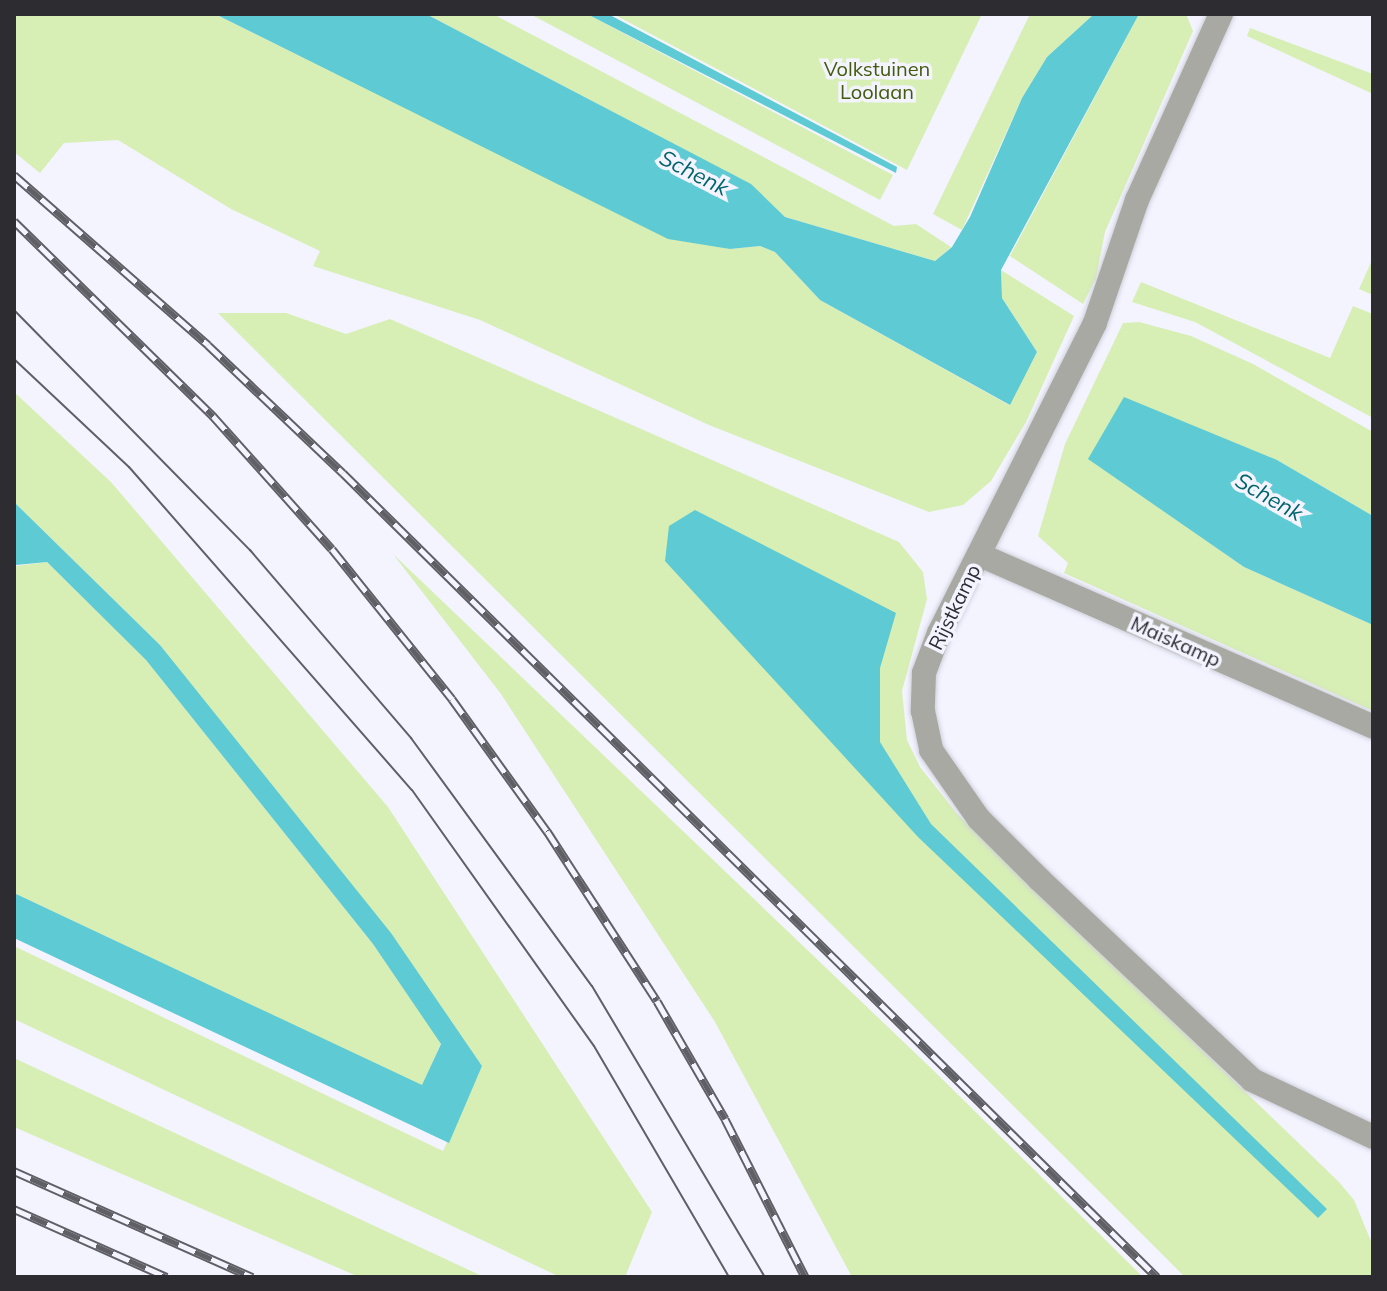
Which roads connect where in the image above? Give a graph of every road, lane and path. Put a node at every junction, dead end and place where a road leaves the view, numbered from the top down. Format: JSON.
{"nodes":[{"id":1,"x":1221,"y":14,"type":"edge"},
{"id":2,"x":980,"y":555,"type":"junction"},
{"id":3,"x":1373,"y":727,"type":"edge"},
{"id":4,"x":1373,"y":1137,"type":"edge"}],
"edges":[{"from":1,"to":2,"type":"street","name":"Rijstkamp"},
{"from":2,"to":3,"type":"street","name":"Maiskamp"},
{"from":2,"to":4,"type":"street","name":"Rijstkamp"}]}
